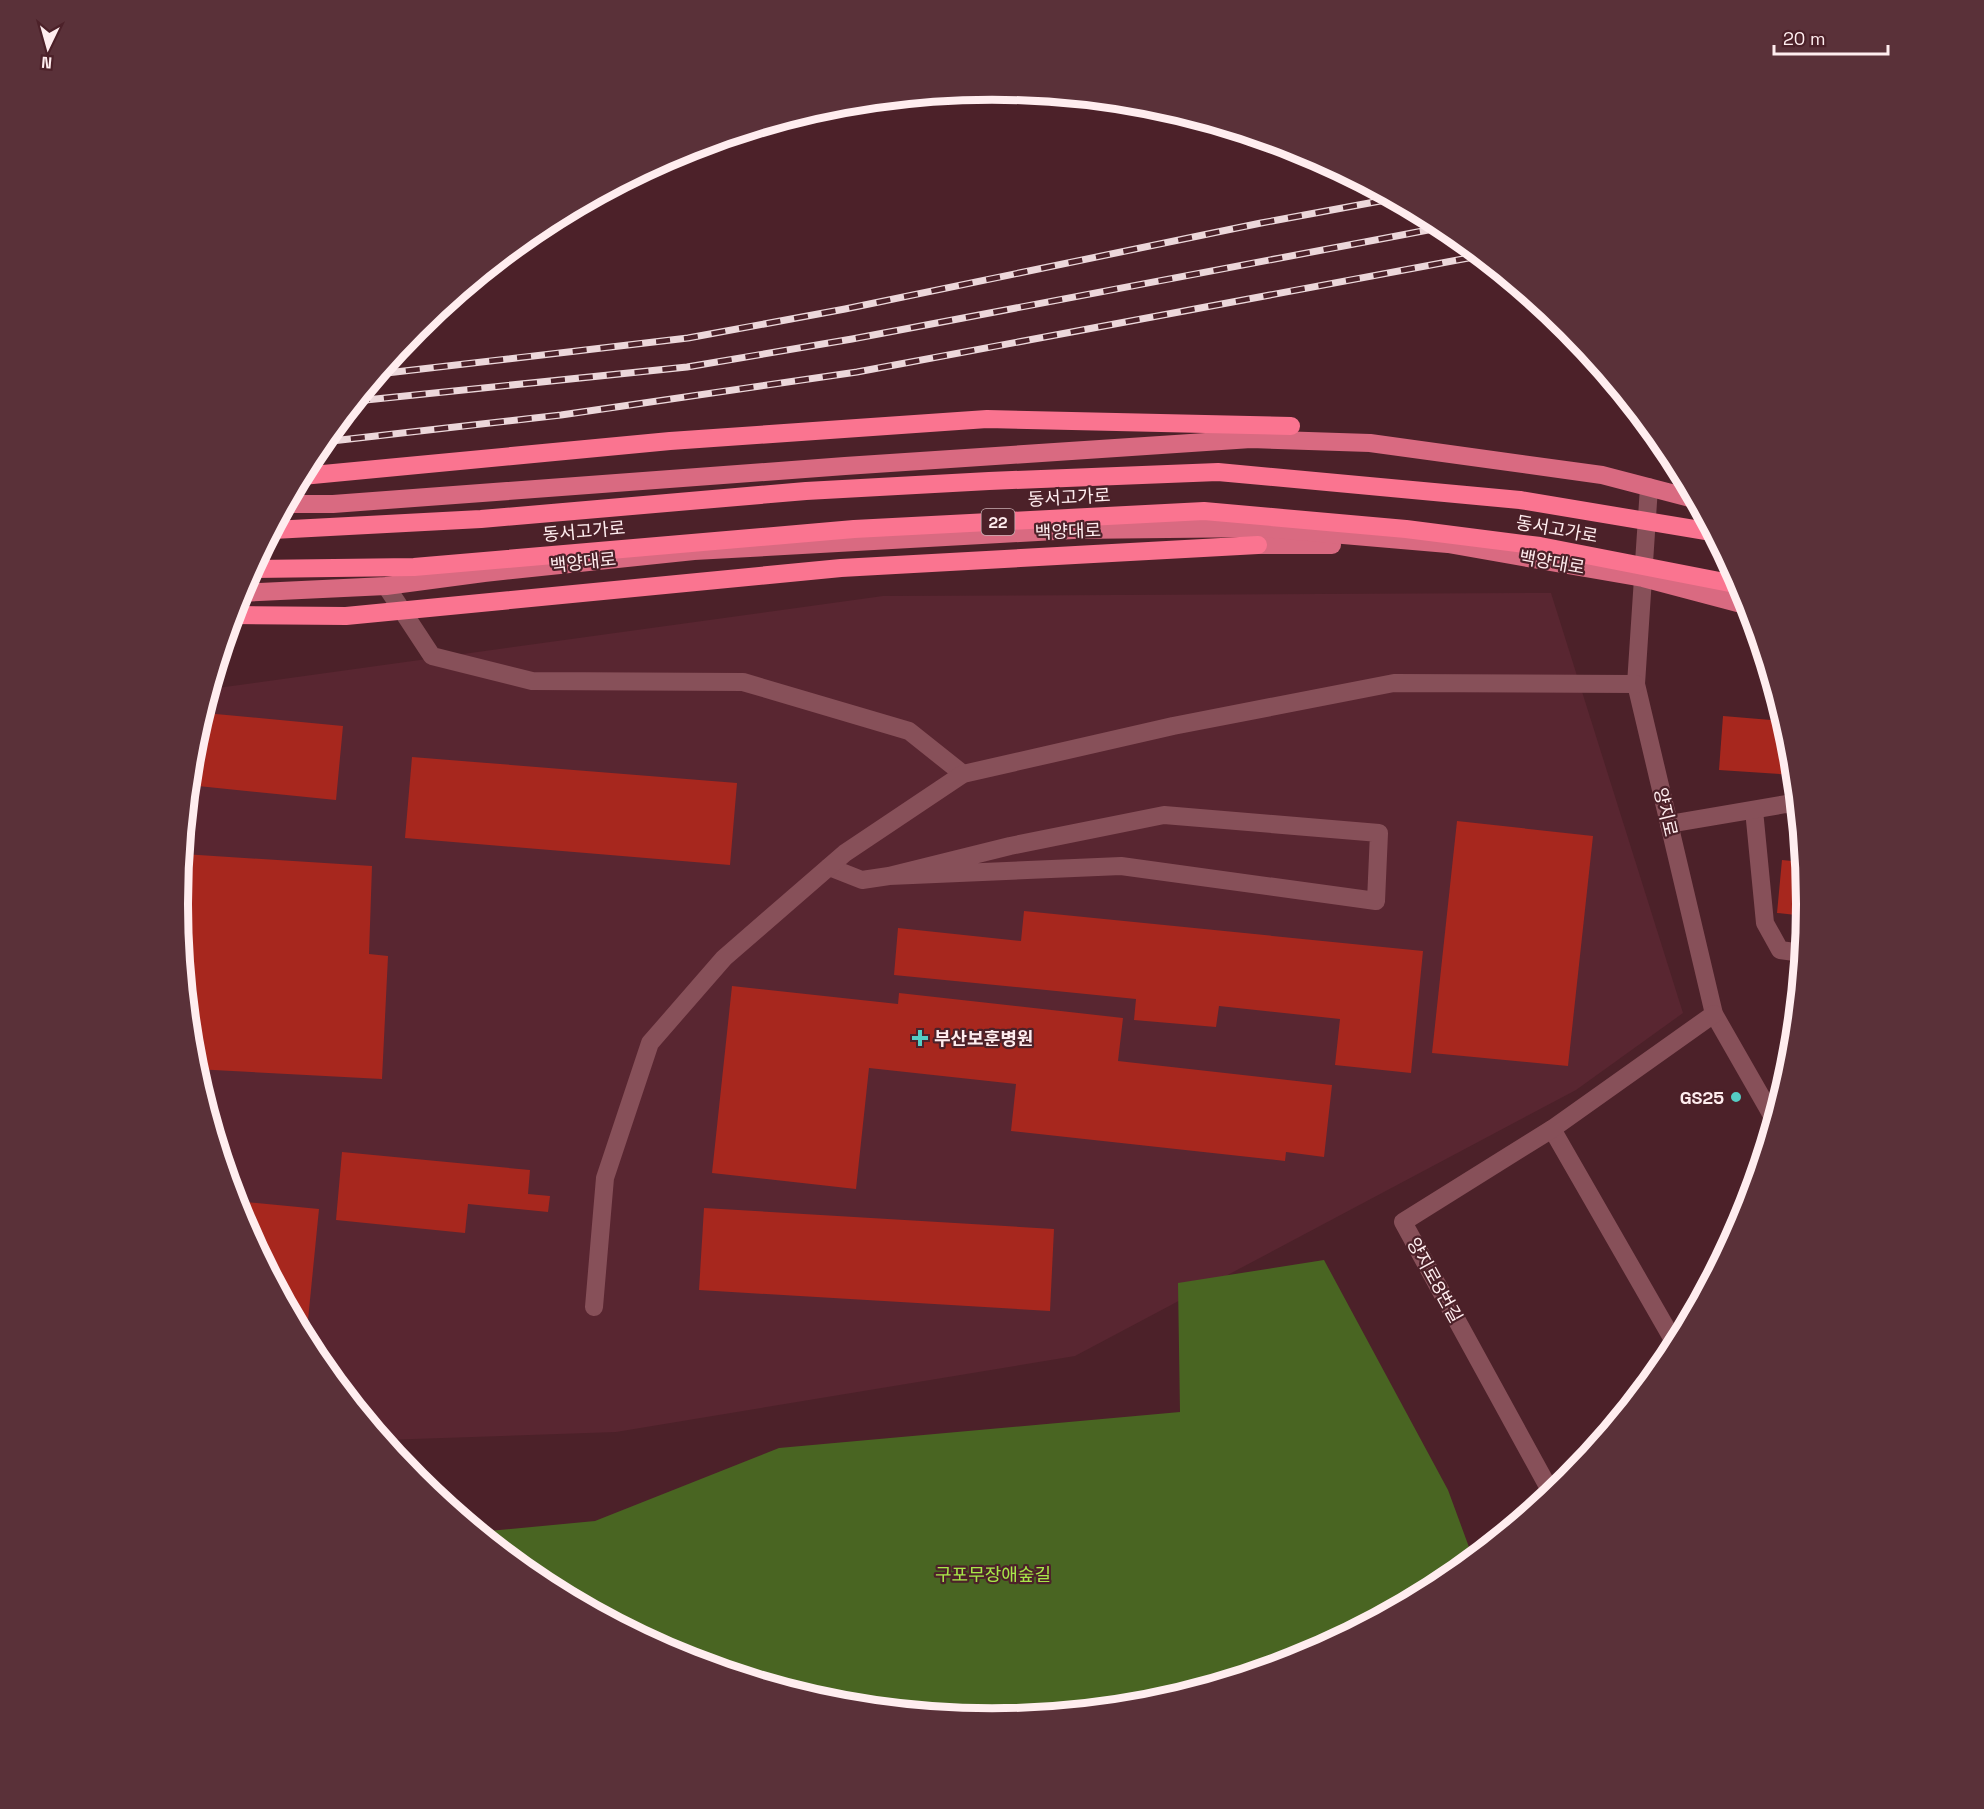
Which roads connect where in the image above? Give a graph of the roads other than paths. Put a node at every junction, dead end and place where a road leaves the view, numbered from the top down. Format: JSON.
{"nodes":[{"id":1,"x":1290,"y":426,"type":"joint"},
{"id":2,"x":1454,"y":454,"type":"junction"},
{"id":3,"x":313,"y":475,"type":"edge"},
{"id":4,"x":1648,"y":487,"type":"junction"},
{"id":5,"x":1683,"y":495,"type":"edge"},
{"id":6,"x":295,"y":504,"type":"edge"},
{"id":7,"x":281,"y":530,"type":"edge"},
{"id":8,"x":1703,"y":530,"type":"edge"},
{"id":9,"x":1448,"y":544,"type":"junction"},
{"id":10,"x":1258,"y":545,"type":"joint"},
{"id":11,"x":262,"y":569,"type":"edge"},
{"id":12,"x":1643,"y":578,"type":"junction"},
{"id":13,"x":1728,"y":583,"type":"edge"},
{"id":14,"x":386,"y":586,"type":"junction"},
{"id":15,"x":251,"y":592,"type":"edge"},
{"id":16,"x":1737,"y":603,"type":"edge"},
{"id":17,"x":242,"y":615,"type":"edge"},
{"id":18,"x":1636,"y":684,"type":"junction"},
{"id":19,"x":963,"y":774,"type":"junction"},
{"id":20,"x":1789,"y":805,"type":"edge"},
{"id":21,"x":1754,"y":810,"type":"junction"},
{"id":22,"x":1669,"y":824,"type":"junction"},
{"id":23,"x":829,"y":867,"type":"junction"},
{"id":24,"x":889,"y":876,"type":"junction"},
{"id":25,"x":1794,"y":952,"type":"edge"},
{"id":26,"x":1714,"y":1014,"type":"junction"},
{"id":27,"x":1769,"y":1111,"type":"edge"},
{"id":28,"x":1552,"y":1129,"type":"junction"},
{"id":29,"x":594,"y":1307,"type":"dead end"},
{"id":30,"x":1670,"y":1335,"type":"edge"},
{"id":31,"x":1547,"y":1486,"type":"edge"}],
"edges":[{"from":1,"to":2,"type":"main road"},
{"from":1,"to":3,"type":"highway"},
{"from":2,"to":4,"type":"main road"},
{"from":2,"to":6,"type":"main road"},
{"from":4,"to":5,"type":"main road"},
{"from":4,"to":12,"type":"street","name":"양지로"},
{"from":7,"to":8,"type":"highway","name":"동서고가로","bridge":true},
{"from":9,"to":10,"type":"main road"},
{"from":9,"to":12,"type":"main road","name":"백양대로"},
{"from":9,"to":14,"type":"main road","name":"백양대로"},
{"from":10,"to":17,"type":"highway","bridge":true},
{"from":11,"to":13,"type":"highway","name":"동서고가로","number":"22","bridge":true},
{"from":12,"to":16,"type":"main road","name":"백양대로"},
{"from":12,"to":18,"type":"street","name":"양지로"},
{"from":14,"to":15,"type":"main road","name":"백양대로"},
{"from":14,"to":19,"type":"street"},
{"from":18,"to":19,"type":"street"},
{"from":18,"to":22,"type":"street","name":"양지로"},
{"from":19,"to":23,"type":"street"},
{"from":20,"to":21,"type":"street"},
{"from":21,"to":22,"type":"street"},
{"from":21,"to":25,"type":"street"},
{"from":22,"to":26,"type":"street","name":"양지로"},
{"from":23,"to":24,"type":"street"},
{"from":23,"to":29,"type":"street"},
{"from":24,"to":24,"type":"street"},
{"from":26,"to":27,"type":"street","name":"양지로"},
{"from":26,"to":28,"type":"street","name":"양지로8번길"},
{"from":28,"to":30,"type":"street"},
{"from":28,"to":31,"type":"street","name":"양지로8번길"}]}
